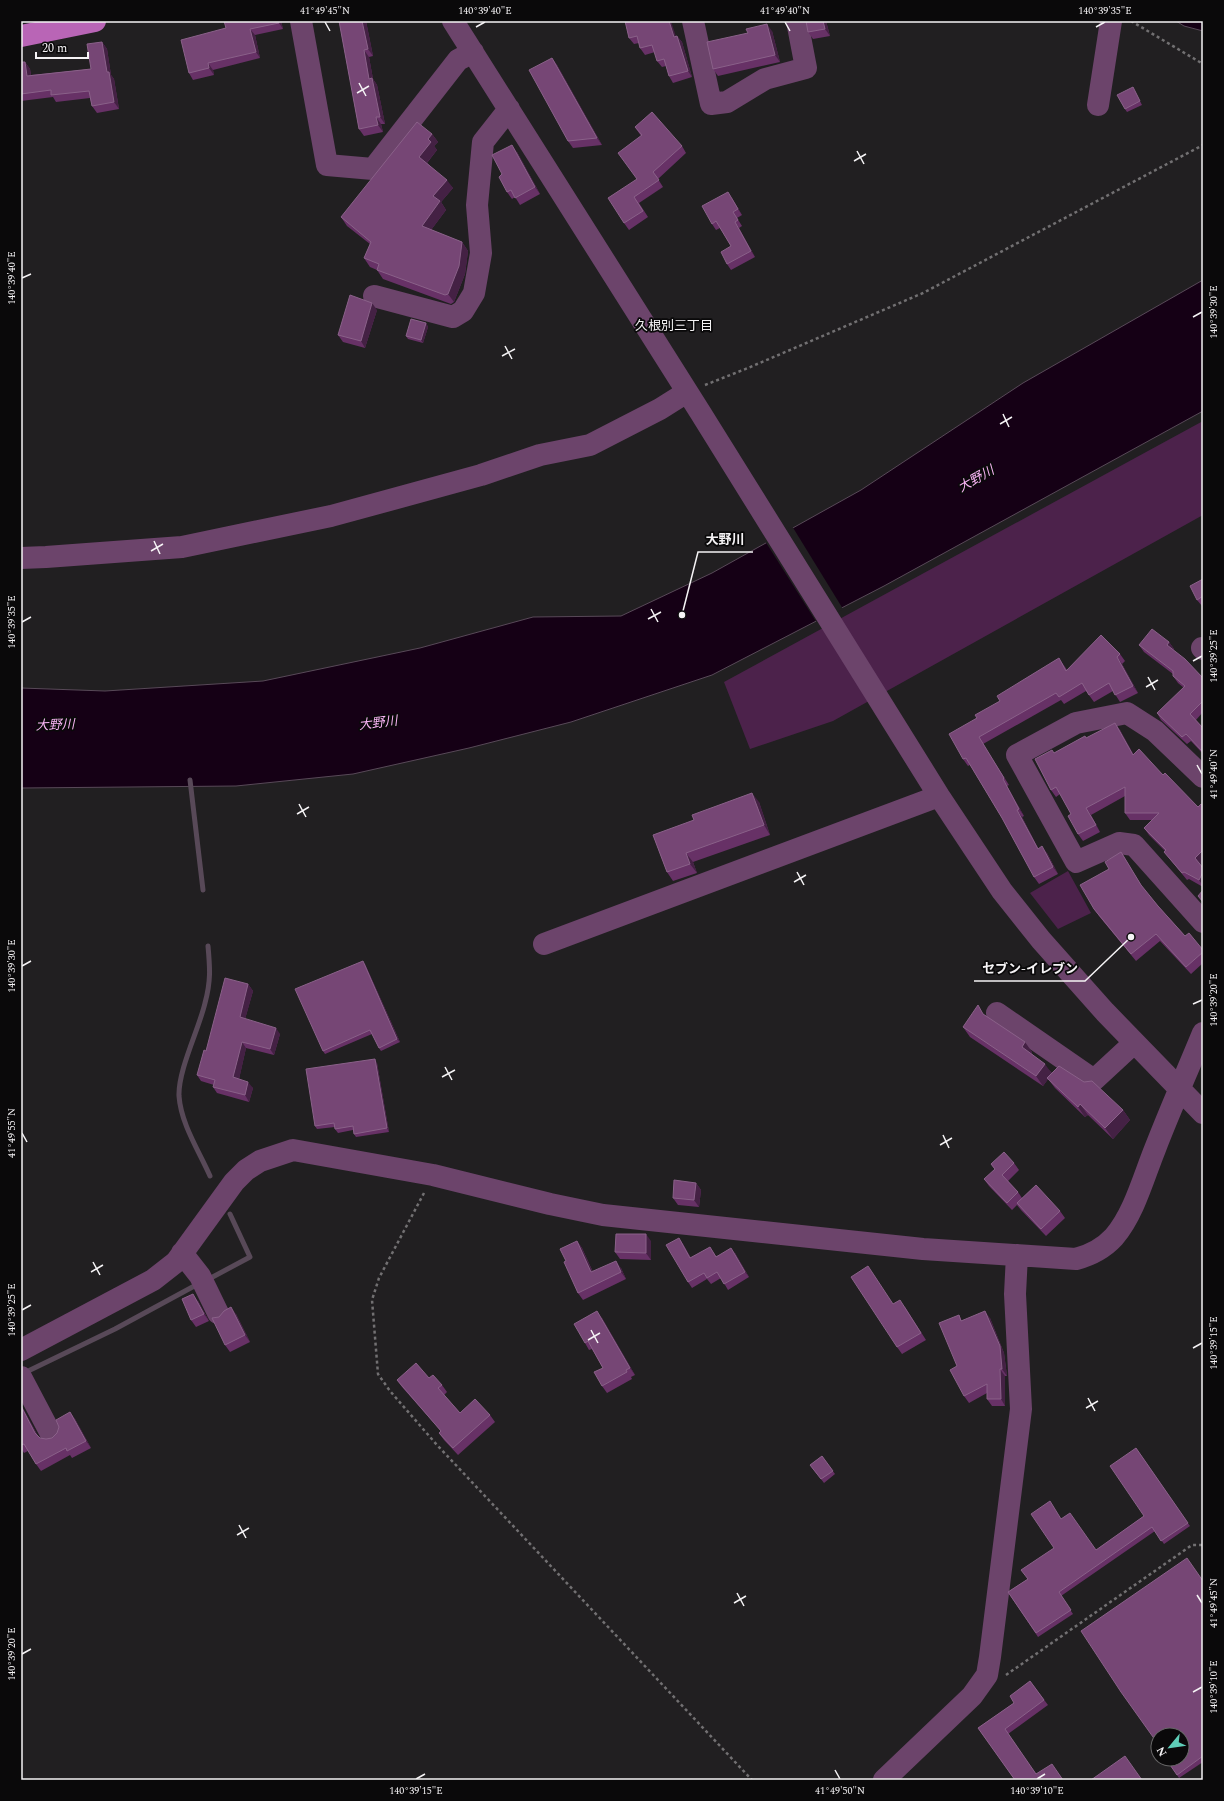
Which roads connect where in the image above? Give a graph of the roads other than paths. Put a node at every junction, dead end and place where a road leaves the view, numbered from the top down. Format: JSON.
{"nodes":[{"id":1,"x":95,"y":21,"type":"edge"},
{"id":2,"x":301,"y":21,"type":"edge"},
{"id":3,"x":453,"y":21,"type":"edge"},
{"id":4,"x":692,"y":21,"type":"edge"},
{"id":5,"x":796,"y":21,"type":"edge"},
{"id":6,"x":1111,"y":21,"type":"edge"},
{"id":7,"x":21,"y":36,"type":"edge"},
{"id":8,"x":473,"y":52,"type":"junction"},
{"id":9,"x":1098,"y":105,"type":"dead end"},
{"id":10,"x":510,"y":110,"type":"junction"},
{"id":11,"x":374,"y":296,"type":"dead end"},
{"id":12,"x":687,"y":392,"type":"junction"},
{"id":13,"x":21,"y":558,"type":"edge"},
{"id":14,"x":1203,"y":777,"type":"edge"},
{"id":15,"x":939,"y":796,"type":"junction"},
{"id":16,"x":1203,"y":922,"type":"edge"},
{"id":17,"x":544,"y":944,"type":"dead end"},
{"id":18,"x":997,"y":1014,"type":"dead end"},
{"id":19,"x":1203,"y":1034,"type":"edge"},
{"id":20,"x":1134,"y":1043,"type":"junction"},
{"id":21,"x":1179,"y":1088,"type":"junction"},
{"id":22,"x":1203,"y":1113,"type":"edge"},
{"id":23,"x":182,"y":1253,"type":"junction"},
{"id":24,"x":1017,"y":1255,"type":"junction"},
{"id":25,"x":218,"y":1313,"type":"dead end"},
{"id":26,"x":21,"y":1350,"type":"edge"},
{"id":27,"x":22,"y":1379,"type":"edge"},
{"id":28,"x":51,"y":1434,"type":"dead end"},
{"id":29,"x":884,"y":1780,"type":"edge"}],
"edges":[{"from":1,"to":7,"type":"main road"},
{"from":2,"to":8,"type":"street"},
{"from":3,"to":8,"type":"street"},
{"from":4,"to":5,"type":"street"},
{"from":6,"to":9,"type":"street"},
{"from":8,"to":10,"type":"street"},
{"from":10,"to":11,"type":"street"},
{"from":10,"to":12,"type":"street"},
{"from":12,"to":13,"type":"street"},
{"from":12,"to":15,"type":"street"},
{"from":14,"to":16,"type":"street"},
{"from":15,"to":17,"type":"street"},
{"from":15,"to":20,"type":"street"},
{"from":18,"to":20,"type":"street"},
{"from":19,"to":21,"type":"street"},
{"from":20,"to":21,"type":"street"},
{"from":21,"to":22,"type":"street"},
{"from":21,"to":24,"type":"street"},
{"from":23,"to":24,"type":"street"},
{"from":23,"to":25,"type":"street"},
{"from":23,"to":26,"type":"street"},
{"from":24,"to":29,"type":"street"},
{"from":27,"to":28,"type":"street"}]}
